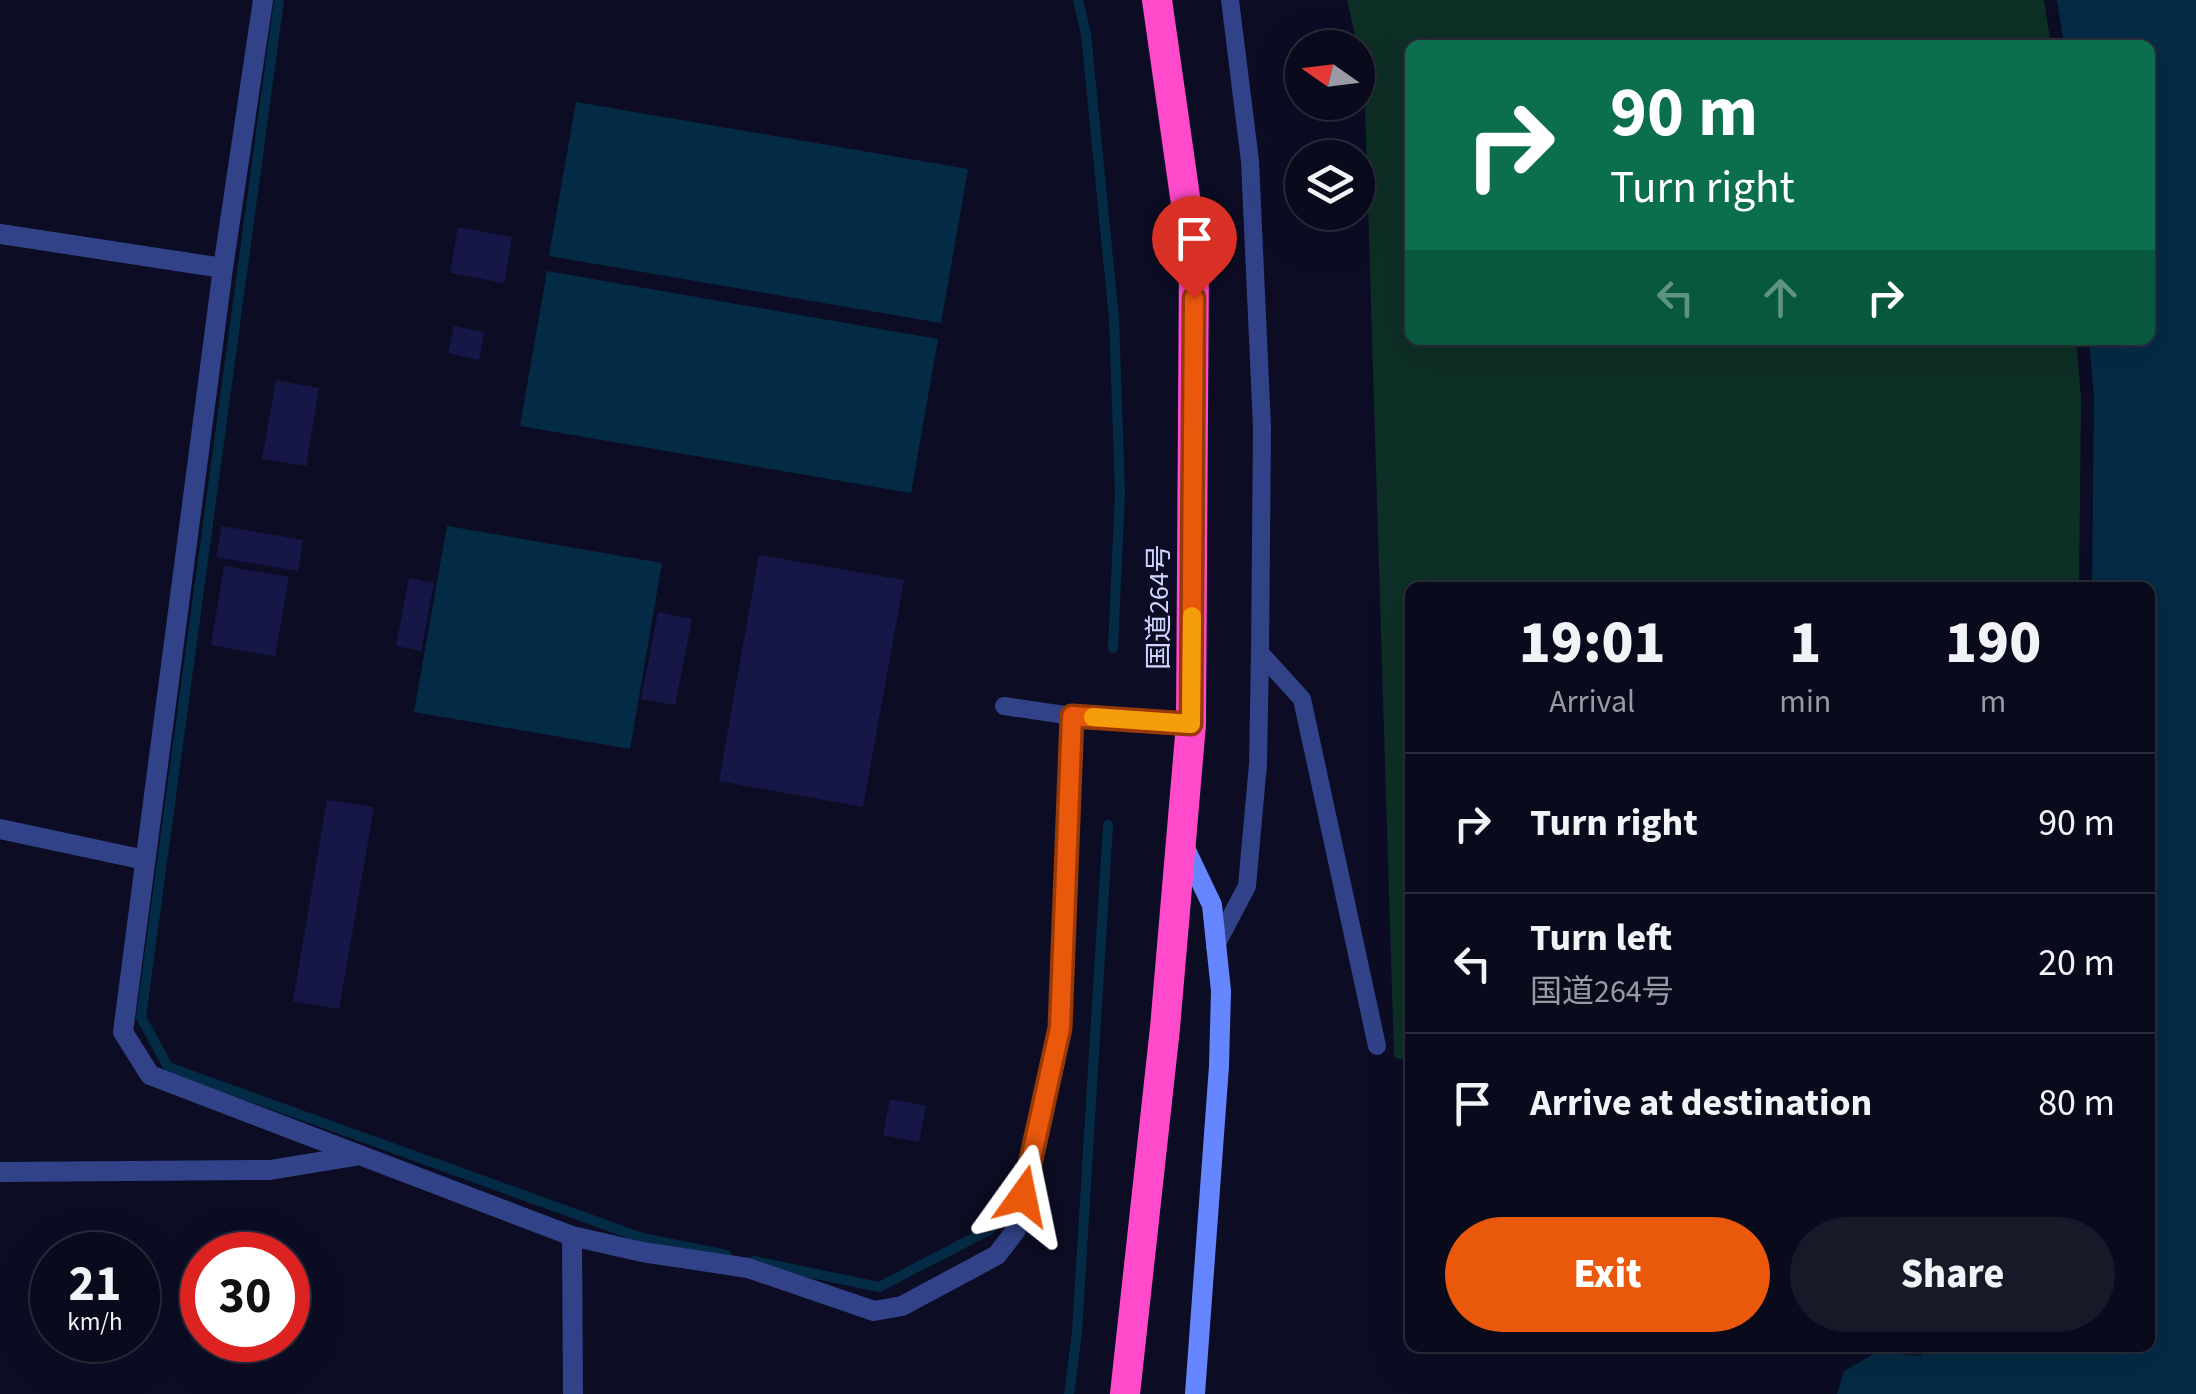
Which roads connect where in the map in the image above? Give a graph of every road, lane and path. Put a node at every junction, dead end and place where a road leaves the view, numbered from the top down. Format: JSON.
{"nodes":[{"id":1,"x":263,"y":0,"type":"edge"},
{"id":2,"x":1156,"y":0,"type":"edge"},
{"id":3,"x":1230,"y":0,"type":"edge"},
{"id":4,"x":0,"y":234,"type":"edge"},
{"id":5,"x":223,"y":268,"type":"junction"},
{"id":6,"x":1260,"y":653,"type":"junction"},
{"id":7,"x":1004,"y":706,"type":"dead end"},
{"id":8,"x":1072,"y":716,"type":"junction"},
{"id":9,"x":1191,"y":724,"type":"junction"},
{"id":10,"x":0,"y":829,"type":"edge"},
{"id":11,"x":1181,"y":842,"type":"junction"},
{"id":12,"x":145,"y":860,"type":"junction"},
{"id":13,"x":1215,"y":947,"type":"junction"},
{"id":14,"x":1377,"y":1046,"type":"dead end"},
{"id":15,"x":357,"y":1156,"type":"junction"},
{"id":16,"x":0,"y":1172,"type":"edge"},
{"id":17,"x":572,"y":1236,"type":"junction"},
{"id":18,"x":573,"y":1394,"type":"edge"},
{"id":19,"x":1125,"y":1394,"type":"edge"},
{"id":20,"x":1195,"y":1394,"type":"edge"}],
"edges":[{"from":1,"to":5,"type":"street"},
{"from":2,"to":9,"type":"highway","name":"国道264号"},
{"from":3,"to":6,"type":"lane"},
{"from":4,"to":5,"type":"street"},
{"from":5,"to":12,"type":"street"},
{"from":6,"to":13,"type":"lane"},
{"from":6,"to":14,"type":"lane"},
{"from":7,"to":8,"type":"lane"},
{"from":8,"to":9,"type":"street"},
{"from":8,"to":17,"type":"street"},
{"from":9,"to":11,"type":"highway","name":"国道264号"},
{"from":10,"to":12,"type":"street"},
{"from":11,"to":13,"type":"street"},
{"from":11,"to":19,"type":"highway","name":"国道264号"},
{"from":12,"to":15,"type":"street"},
{"from":13,"to":20,"type":"street"},
{"from":15,"to":16,"type":"street"},
{"from":15,"to":17,"type":"street"},
{"from":17,"to":18,"type":"street"}]}
